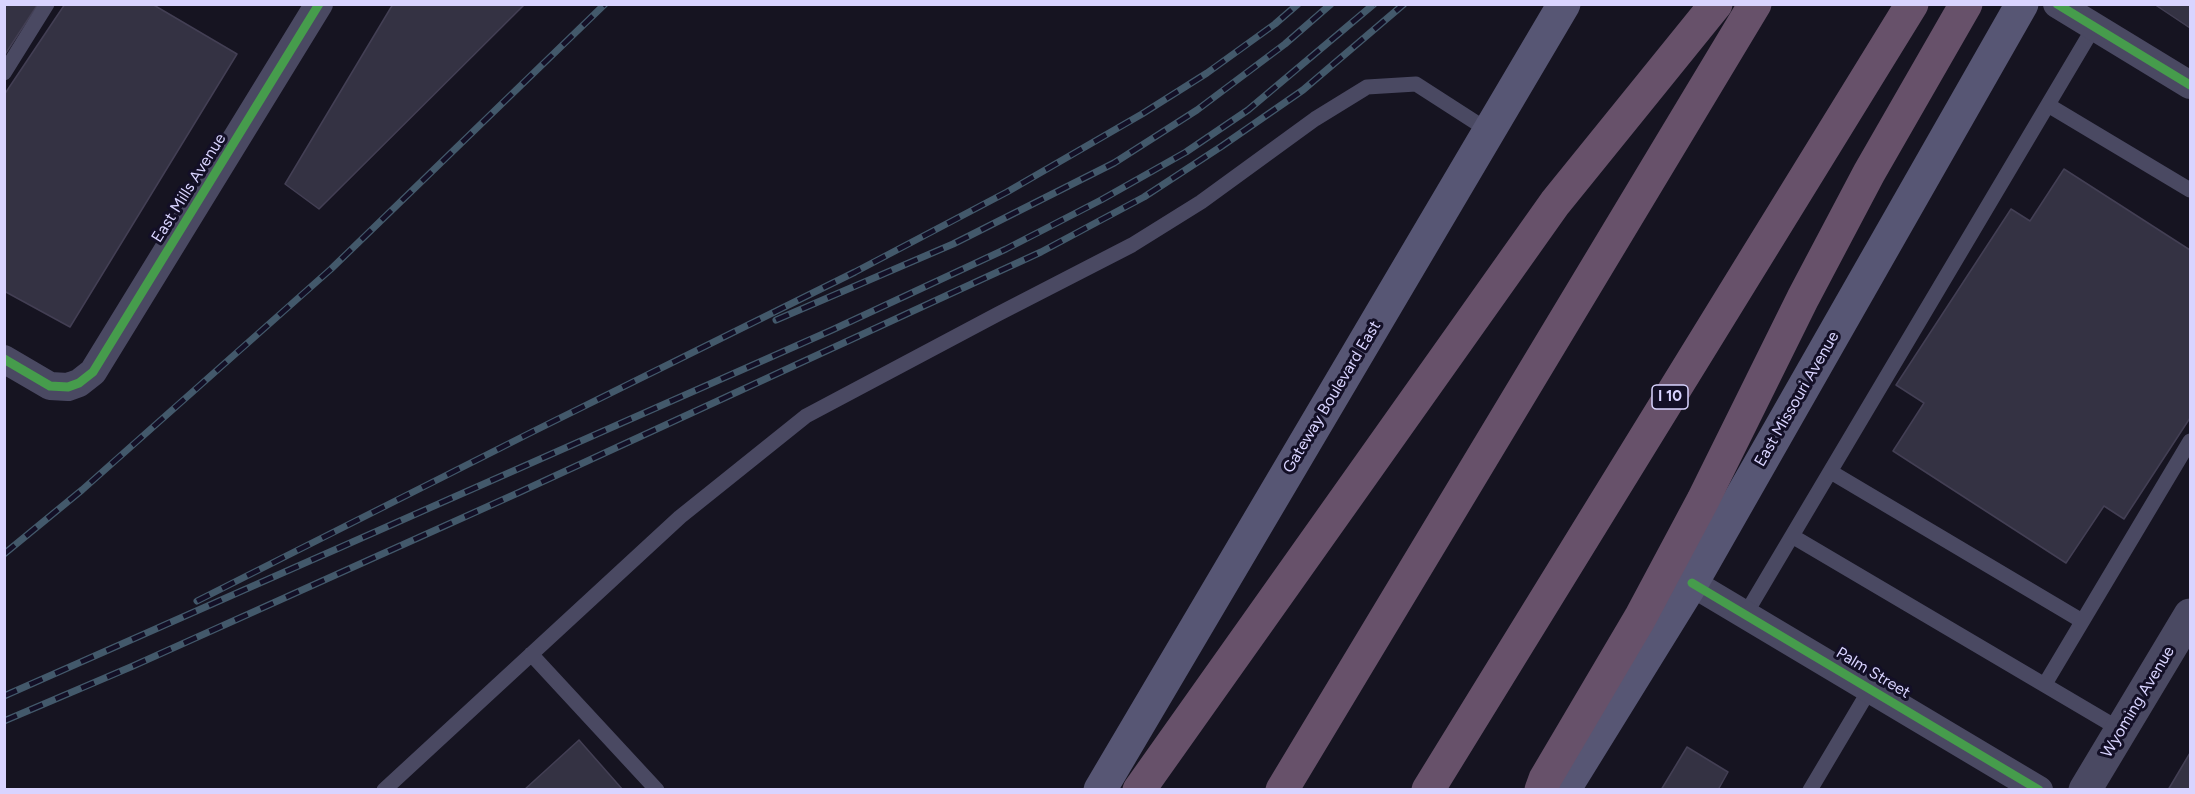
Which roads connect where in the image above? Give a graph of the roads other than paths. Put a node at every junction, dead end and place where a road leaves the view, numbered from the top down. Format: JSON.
{"nodes":[{"id":1,"x":47,"y":4,"type":"edge"},
{"id":2,"x":320,"y":4,"type":"edge"},
{"id":3,"x":1564,"y":4,"type":"edge"},
{"id":4,"x":1716,"y":4,"type":"edge"},
{"id":5,"x":1755,"y":4,"type":"edge"},
{"id":6,"x":1912,"y":4,"type":"edge"},
{"id":7,"x":1966,"y":4,"type":"edge"},
{"id":8,"x":2022,"y":4,"type":"edge"},
{"id":9,"x":2057,"y":4,"type":"edge"},
{"id":10,"x":2094,"y":27,"type":"junction"},
{"id":11,"x":4,"y":73,"type":"edge"},
{"id":12,"x":2190,"y":85,"type":"edge"},
{"id":13,"x":2048,"y":105,"type":"junction"},
{"id":14,"x":1489,"y":130,"type":"junction"},
{"id":15,"x":2190,"y":190,"type":"edge"},
{"id":16,"x":4,"y":359,"type":"edge"},
{"id":17,"x":2190,"y":441,"type":"edge"},
{"id":18,"x":1831,"y":472,"type":"junction"},
{"id":19,"x":1792,"y":536,"type":"junction"},
{"id":20,"x":1692,"y":583,"type":"junction"},
{"id":21,"x":1746,"y":615,"type":"junction"},
{"id":22,"x":2190,"y":615,"type":"edge"},
{"id":23,"x":2082,"y":621,"type":"junction"},
{"id":24,"x":531,"y":654,"type":"junction"},
{"id":25,"x":2045,"y":684,"type":"junction"},
{"id":26,"x":1870,"y":689,"type":"junction"},
{"id":27,"x":2121,"y":730,"type":"junction"},
{"id":28,"x":384,"y":789,"type":"edge"},
{"id":29,"x":657,"y":789,"type":"edge"},
{"id":30,"x":1100,"y":789,"type":"edge"},
{"id":31,"x":1139,"y":789,"type":"edge"},
{"id":32,"x":1282,"y":789,"type":"edge"},
{"id":33,"x":1428,"y":789,"type":"edge"},
{"id":34,"x":1541,"y":789,"type":"edge"},
{"id":35,"x":1564,"y":789,"type":"edge"},
{"id":36,"x":1810,"y":789,"type":"edge"},
{"id":37,"x":2038,"y":789,"type":"edge"},
{"id":38,"x":2085,"y":789,"type":"edge"}],
"edges":[{"from":1,"to":11,"type":"lane"},
{"from":2,"to":16,"type":"street","name":"East Mills Avenue"},
{"from":3,"to":14,"type":"main road","name":"Gateway Boulevard East"},
{"from":4,"to":31,"type":"highway"},
{"from":5,"to":32,"type":"highway"},
{"from":6,"to":33,"type":"highway","number":"I 10"},
{"from":7,"to":34,"type":"highway"},
{"from":8,"to":20,"type":"main road","name":"East Missouri Avenue"},
{"from":9,"to":10,"type":"street"},
{"from":10,"to":12,"type":"street"},
{"from":10,"to":13,"type":"lane"},
{"from":13,"to":15,"type":"lane"},
{"from":13,"to":18,"type":"lane"},
{"from":14,"to":24,"type":"lane"},
{"from":14,"to":30,"type":"main road","name":"Gateway Boulevard East"},
{"from":17,"to":23,"type":"lane"},
{"from":18,"to":19,"type":"lane"},
{"from":18,"to":23,"type":"lane"},
{"from":19,"to":21,"type":"lane"},
{"from":19,"to":25,"type":"lane"},
{"from":20,"to":21,"type":"street","name":"Palm Street"},
{"from":20,"to":35,"type":"main road","name":"East Missouri Avenue"},
{"from":21,"to":26,"type":"street","name":"Palm Street"},
{"from":22,"to":27,"type":"street","name":"Wyoming Avenue"},
{"from":23,"to":25,"type":"lane"},
{"from":24,"to":28,"type":"lane"},
{"from":24,"to":29,"type":"lane"},
{"from":25,"to":27,"type":"lane"},
{"from":26,"to":36,"type":"lane"},
{"from":26,"to":37,"type":"street","name":"Palm Street"},
{"from":27,"to":38,"type":"street","name":"Wyoming Avenue"}]}
